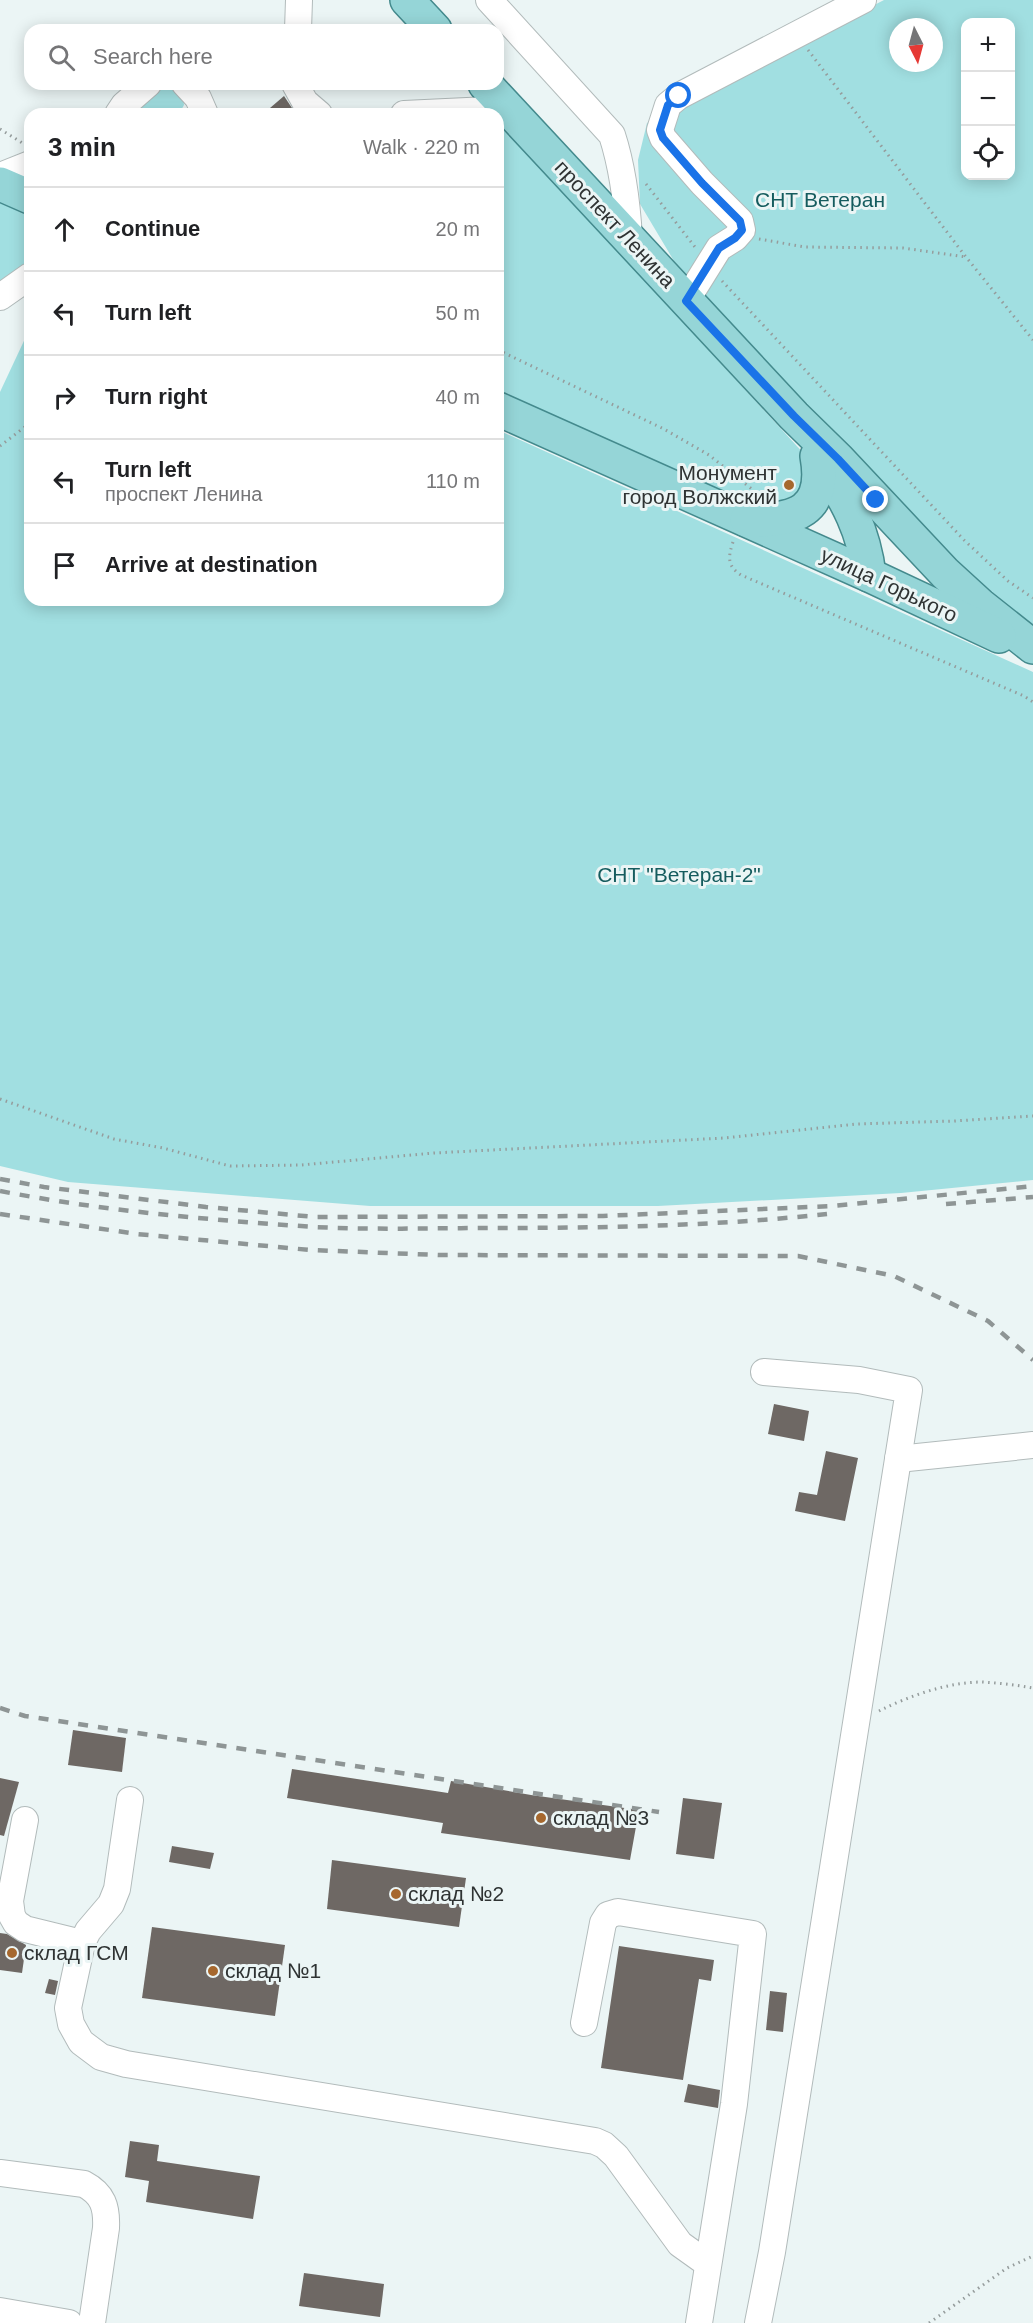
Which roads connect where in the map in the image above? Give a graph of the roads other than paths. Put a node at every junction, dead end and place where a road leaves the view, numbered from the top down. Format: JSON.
{"nodes":[{"id":1,"x":300,"y":0,"type":"edge"},
{"id":2,"x":407,"y":0,"type":"edge"},
{"id":3,"x":489,"y":0,"type":"edge"},
{"id":4,"x":863,"y":0,"type":"edge"},
{"id":5,"x":298,"y":24,"type":"edge"},
{"id":6,"x":429,"y":24,"type":"edge"},
{"id":7,"x":141,"y":90,"type":"edge"},
{"id":8,"x":191,"y":90,"type":"edge"},
{"id":9,"x":298,"y":90,"type":"edge"},
{"id":10,"x":491,"y":90,"type":"edge"},
{"id":11,"x":122,"y":108,"type":"edge"},
{"id":12,"x":203,"y":108,"type":"edge"},
{"id":13,"x":312,"y":108,"type":"edge"},
{"id":14,"x":504,"y":109,"type":"edge"},
{"id":15,"x":509,"y":109,"type":"junction"},
{"id":16,"x":24,"y":166,"type":"edge"},
{"id":17,"x":0,"y":176,"type":"edge"},
{"id":18,"x":0,"y":184,"type":"edge"},
{"id":19,"x":24,"y":194,"type":"edge"},
{"id":20,"x":629,"y":238,"type":"junction"},
{"id":21,"x":24,"y":280,"type":"edge"},
{"id":22,"x":0,"y":297,"type":"edge"},
{"id":23,"x":686,"y":301,"type":"junction"},
{"id":24,"x":504,"y":412,"type":"edge"},
{"id":25,"x":794,"y":416,"type":"junction"},
{"id":26,"x":817,"y":456,"type":"junction"},
{"id":27,"x":876,"y":500,"type":"junction"},
{"id":28,"x":744,"y":520,"type":"junction"},
{"id":29,"x":868,"y":563,"type":"junction"},
{"id":30,"x":1033,"y":647,"type":"edge"},
{"id":31,"x":1033,"y":652,"type":"edge"},
{"id":32,"x":764,"y":1372,"type":"dead end"},
{"id":33,"x":1033,"y":1445,"type":"edge"},
{"id":34,"x":898,"y":1459,"type":"junction"},
{"id":35,"x":130,"y":1800,"type":"dead end"},
{"id":36,"x":25,"y":1820,"type":"dead end"},
{"id":37,"x":82,"y":1943,"type":"junction"},
{"id":38,"x":584,"y":2023,"type":"dead end"},
{"id":39,"x":0,"y":2173,"type":"edge"},
{"id":40,"x":708,"y":2264,"type":"junction"},
{"id":41,"x":0,"y":2311,"type":"edge"},
{"id":42,"x":69,"y":2323,"type":"edge"},
{"id":43,"x":92,"y":2323,"type":"edge"},
{"id":44,"x":699,"y":2323,"type":"edge"},
{"id":45,"x":758,"y":2323,"type":"edge"}],
"edges":[{"from":1,"to":5,"type":"street"},
{"from":2,"to":6,"type":"main road"},
{"from":3,"to":20,"type":"street"},
{"from":4,"to":23,"type":"street"},
{"from":7,"to":11,"type":"street"},
{"from":8,"to":12,"type":"street"},
{"from":9,"to":13,"type":"street"},
{"from":10,"to":15,"type":"main road","name":"проспект Ленина"},
{"from":14,"to":15,"type":"street"},
{"from":15,"to":20,"type":"main road","name":"проспект Ленина"},
{"from":16,"to":17,"type":"street"},
{"from":18,"to":19,"type":"main road"},
{"from":20,"to":23,"type":"main road","name":"проспект Ленина"},
{"from":21,"to":22,"type":"street"},
{"from":23,"to":25,"type":"main road","name":"проспект Ленина"},
{"from":24,"to":28,"type":"main road","name":"улица Горького"},
{"from":25,"to":26,"type":"main road","name":"проспект Ленина"},
{"from":25,"to":27,"type":"main road","name":"проспект Ленина"},
{"from":26,"to":28,"type":"main road"},
{"from":26,"to":29,"type":"main road","name":"проспект Ленина"},
{"from":27,"to":29,"type":"main road"},
{"from":27,"to":30,"type":"main road","name":"проспект Ленина"},
{"from":28,"to":29,"type":"main road","name":"улица Горького"},
{"from":29,"to":31,"type":"main road","name":"улица Горького"},
{"from":32,"to":34,"type":"street"},
{"from":33,"to":34,"type":"street"},
{"from":34,"to":45,"type":"street"},
{"from":35,"to":37,"type":"street"},
{"from":36,"to":37,"type":"street"},
{"from":37,"to":40,"type":"street"},
{"from":38,"to":40,"type":"street"},
{"from":39,"to":43,"type":"street"},
{"from":40,"to":44,"type":"street"},
{"from":41,"to":42,"type":"street"}]}
